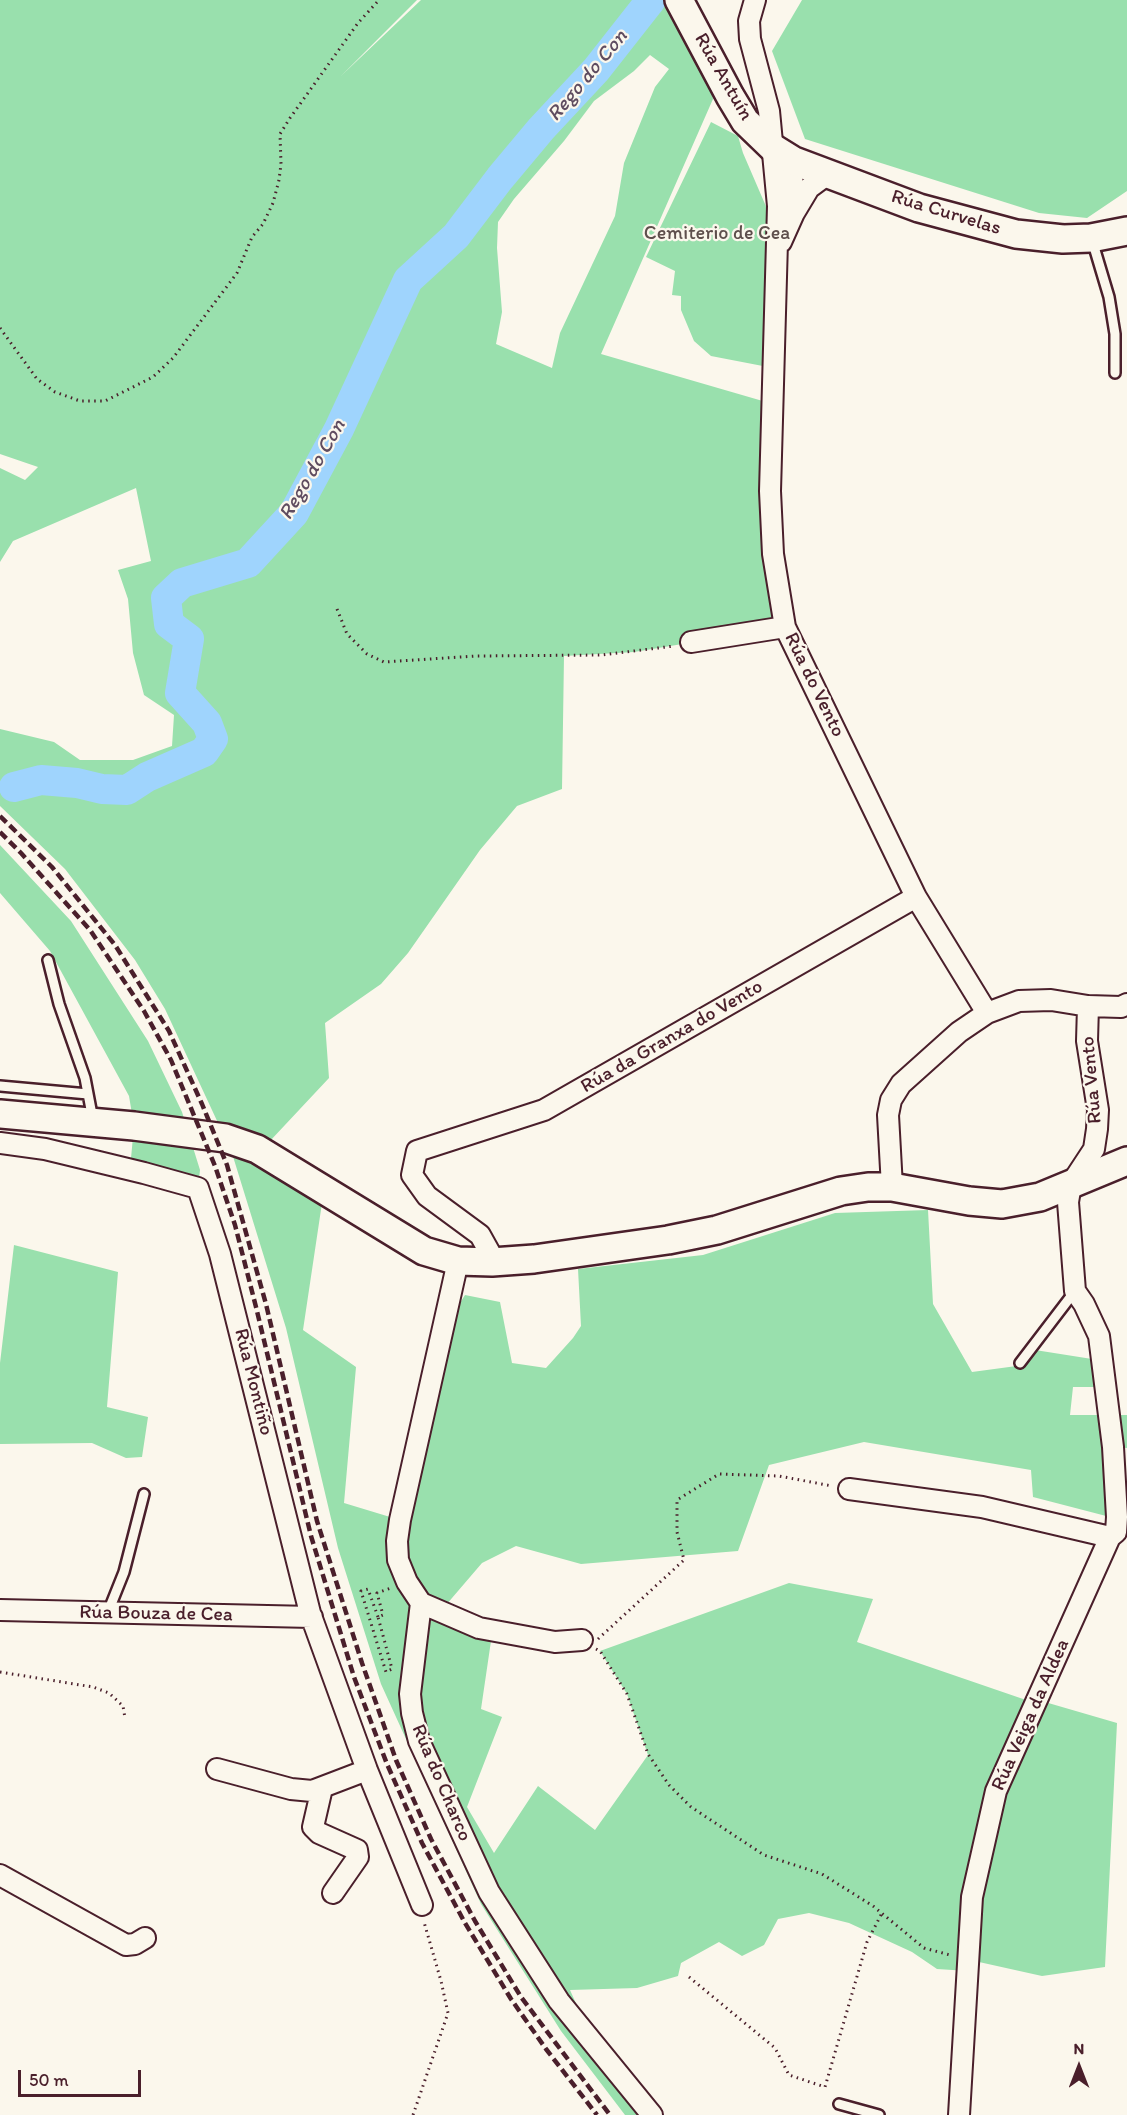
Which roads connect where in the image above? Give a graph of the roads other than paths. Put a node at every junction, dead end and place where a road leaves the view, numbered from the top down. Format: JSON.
{"nodes":[{"id":1,"x":679,"y":0,"type":"edge"},
{"id":2,"x":755,"y":0,"type":"edge"},
{"id":3,"x":784,"y":155,"type":"junction"},
{"id":4,"x":828,"y":174,"type":"junction"},
{"id":5,"x":789,"y":226,"type":"junction"},
{"id":6,"x":1127,"y":231,"type":"edge"},
{"id":7,"x":1091,"y":238,"type":"junction"},
{"id":8,"x":778,"y":250,"type":"junction"},
{"id":9,"x":1115,"y":373,"type":"dead end"},
{"id":10,"x":785,"y":627,"type":"junction"},
{"id":11,"x":691,"y":642,"type":"road end"},
{"id":12,"x":916,"y":897,"type":"junction"},
{"id":13,"x":48,"y":960,"type":"dead end"},
{"id":14,"x":1127,"y":1004,"type":"edge"},
{"id":15,"x":1088,"y":1005,"type":"junction"},
{"id":16,"x":987,"y":1013,"type":"junction"},
{"id":17,"x":0,"y":1086,"type":"edge"},
{"id":18,"x":88,"y":1094,"type":"junction"},
{"id":19,"x":0,"y":1114,"type":"edge"},
{"id":20,"x":93,"y":1122,"type":"junction"},
{"id":21,"x":0,"y":1143,"type":"edge"},
{"id":22,"x":1127,"y":1161,"type":"edge"},
{"id":23,"x":1071,"y":1184,"type":"junction"},
{"id":24,"x":892,"y":1187,"type":"junction"},
{"id":25,"x":458,"y":1261,"type":"junction"},
{"id":26,"x":495,"y":1262,"type":"junction"},
{"id":27,"x":1075,"y":1291,"type":"junction"},
{"id":28,"x":1020,"y":1363,"type":"dead end"},
{"id":29,"x":849,"y":1489,"type":"road end"},
{"id":30,"x":144,"y":1494,"type":"dead end"},
{"id":31,"x":1118,"y":1536,"type":"edge"},
{"id":32,"x":421,"y":1603,"type":"junction"},
{"id":33,"x":0,"y":1610,"type":"edge"},
{"id":34,"x":108,"y":1612,"type":"junction"},
{"id":35,"x":312,"y":1617,"type":"junction"},
{"id":36,"x":587,"y":1643,"type":"road end"},
{"id":37,"x":217,"y":1769,"type":"dead end"},
{"id":38,"x":367,"y":1770,"type":"junction"},
{"id":39,"x":322,"y":1788,"type":"junction"},
{"id":40,"x":0,"y":1875,"type":"edge"},
{"id":41,"x":333,"y":1893,"type":"dead end"},
{"id":42,"x":422,"y":1905,"type":"road end"},
{"id":43,"x":145,"y":1938,"type":"dead end"},
{"id":44,"x":839,"y":2104,"type":"dead end"},
{"id":45,"x":652,"y":2115,"type":"edge"},
{"id":46,"x":879,"y":2115,"type":"edge"},
{"id":47,"x":959,"y":2115,"type":"edge"}],
"edges":[{"from":1,"to":3,"type":"main road","name":"Rúa Antuín"},
{"from":2,"to":3,"type":"street"},
{"from":3,"to":4,"type":"main road","name":"Rúa Curvelas"},
{"from":3,"to":5,"type":"street","name":"Rúa do Vento"},
{"from":3,"to":8,"type":"street","name":"Rúa do Vento"},
{"from":4,"to":5,"type":"street","name":"Rúa do Vento"},
{"from":4,"to":7,"type":"main road","name":"Rúa Curvelas"},
{"from":5,"to":8,"type":"street","name":"Rúa do Vento"},
{"from":6,"to":7,"type":"main road","name":"Rúa Curvelas"},
{"from":7,"to":9,"type":"lane"},
{"from":8,"to":10,"type":"street","name":"Rúa do Vento"},
{"from":10,"to":11,"type":"street"},
{"from":10,"to":12,"type":"street","name":"Rúa do Vento"},
{"from":12,"to":16,"type":"street","name":"Rúa do Vento"},
{"from":12,"to":26,"type":"street","name":"Rúa da Granxa do Vento"},
{"from":13,"to":18,"type":"lane"},
{"from":14,"to":15,"type":"street"},
{"from":15,"to":16,"type":"street"},
{"from":15,"to":23,"type":"street","name":"Rúa Vento"},
{"from":16,"to":24,"type":"street"},
{"from":17,"to":18,"type":"lane"},
{"from":18,"to":20,"type":"lane"},
{"from":19,"to":20,"type":"main road"},
{"from":20,"to":25,"type":"main road"},
{"from":21,"to":35,"type":"street","name":"Rúa Montiño"},
{"from":22,"to":23,"type":"main road"},
{"from":23,"to":24,"type":"main road"},
{"from":23,"to":27,"type":"street"},
{"from":24,"to":26,"type":"main road"},
{"from":25,"to":26,"type":"main road"},
{"from":25,"to":32,"type":"street"},
{"from":27,"to":28,"type":"lane"},
{"from":27,"to":31,"type":"street"},
{"from":29,"to":31,"type":"street"},
{"from":30,"to":34,"type":"lane"},
{"from":31,"to":47,"type":"street","name":"Rúa Veiga da Aldea"},
{"from":32,"to":36,"type":"street"},
{"from":32,"to":45,"type":"street","name":"Rúa do Charco"},
{"from":33,"to":34,"type":"street","name":"Rúa Bouza de Cea"},
{"from":34,"to":35,"type":"street","name":"Rúa Bouza de Cea"},
{"from":35,"to":38,"type":"street","name":"Rúa Montiño"},
{"from":37,"to":39,"type":"street"},
{"from":38,"to":39,"type":"street"},
{"from":38,"to":42,"type":"street","name":"Rúa Montiño"},
{"from":39,"to":41,"type":"street"},
{"from":40,"to":43,"type":"street"},
{"from":44,"to":46,"type":"lane"}]}
